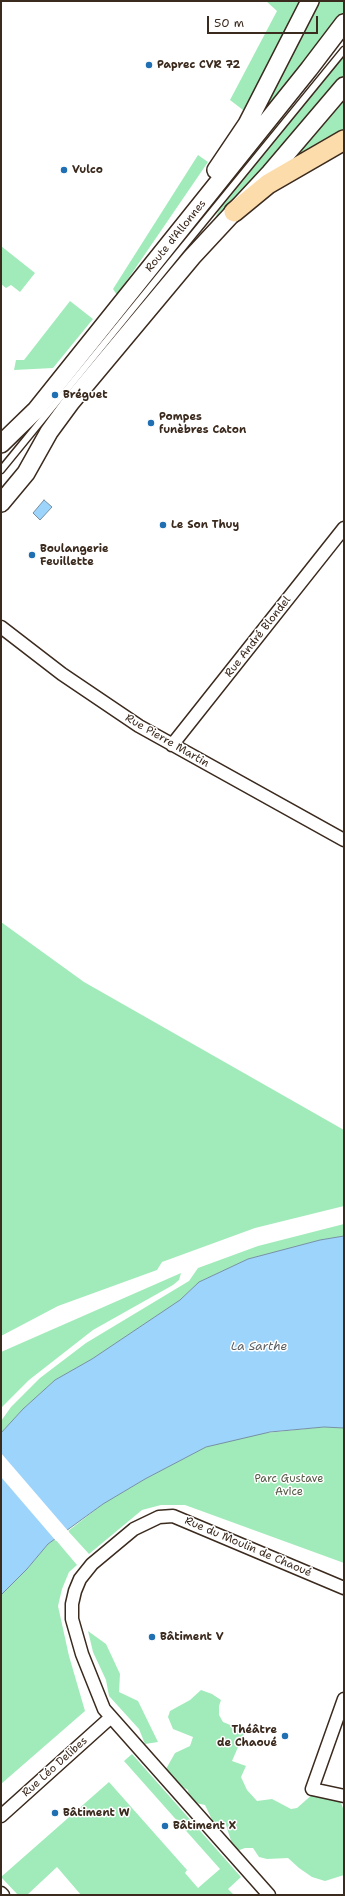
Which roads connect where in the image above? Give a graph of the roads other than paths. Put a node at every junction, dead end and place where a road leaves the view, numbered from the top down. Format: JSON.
{"nodes":[{"id":1,"x":310,"y":1,"type":"edge"},
{"id":2,"x":344,"y":22,"type":"edge"},
{"id":3,"x":344,"y":50,"type":"edge"},
{"id":4,"x":344,"y":86,"type":"edge"},
{"id":5,"x":344,"y":140,"type":"edge"},
{"id":6,"x":234,"y":212,"type":"junction"},
{"id":7,"x":172,"y":242,"type":"junction"},
{"id":8,"x":1,"y":444,"type":"edge"},
{"id":9,"x":1,"y":470,"type":"edge"},
{"id":10,"x":1,"y":503,"type":"edge"},
{"id":11,"x":344,"y":528,"type":"edge"},
{"id":12,"x":1,"y":627,"type":"edge"},
{"id":13,"x":172,"y":745,"type":"junction"},
{"id":14,"x":344,"y":840,"type":"edge"},
{"id":15,"x":344,"y":1588,"type":"edge"},
{"id":16,"x":344,"y":1699,"type":"edge"},
{"id":17,"x":110,"y":1718,"type":"junction"},
{"id":18,"x":344,"y":1796,"type":"edge"},
{"id":19,"x":1,"y":1816,"type":"edge"},
{"id":20,"x":269,"y":1895,"type":"edge"}],
"edges":[{"from":1,"to":7,"type":"main road"},
{"from":2,"to":7,"type":"main road","name":"Route d'Allonnes"},
{"from":3,"to":9,"type":"lane"},
{"from":4,"to":6,"type":"main road"},
{"from":5,"to":6,"type":"main road"},
{"from":6,"to":10,"type":"main road"},
{"from":7,"to":8,"type":"main road","name":"Route d'Allonnes"},
{"from":11,"to":13,"type":"street","name":"Rue André Blondel"},
{"from":12,"to":13,"type":"street","name":"Rue Pierre Martin"},
{"from":13,"to":14,"type":"street","name":"Rue Pierre Martin"},
{"from":15,"to":17,"type":"street","name":"Rue du Moulin de Chaoué"},
{"from":16,"to":18,"type":"street"},
{"from":17,"to":19,"type":"street","name":"Rue Léo Delibes"},
{"from":17,"to":20,"type":"street","name":"Rue du Moulin de Chaoué"}]}
